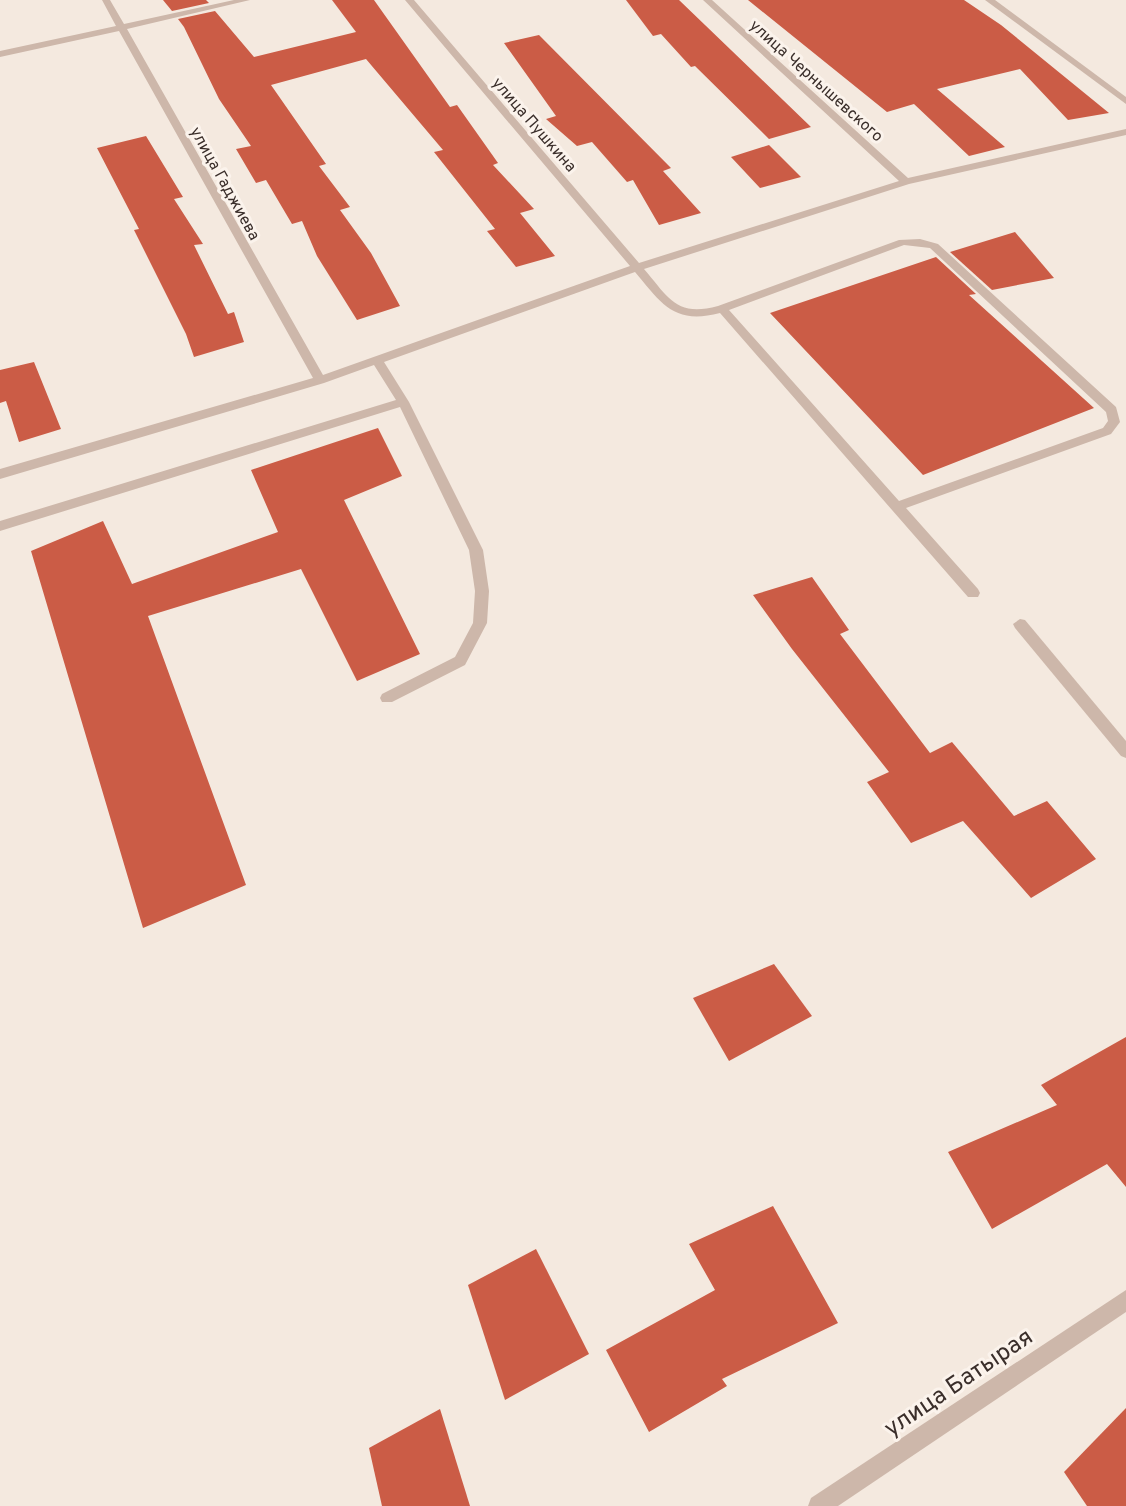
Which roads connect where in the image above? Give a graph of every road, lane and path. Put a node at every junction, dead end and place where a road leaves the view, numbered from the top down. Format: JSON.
{"nodes":[{"id":1,"x":106,"y":0,"type":"edge"},
{"id":2,"x":246,"y":0,"type":"edge"},
{"id":3,"x":409,"y":0,"type":"edge"},
{"id":4,"x":707,"y":0,"type":"edge"},
{"id":5,"x":989,"y":0,"type":"edge"},
{"id":6,"x":120,"y":26,"type":"junction"},
{"id":7,"x":0,"y":54,"type":"edge"},
{"id":8,"x":1126,"y":101,"type":"edge"},
{"id":9,"x":1126,"y":132,"type":"edge"},
{"id":10,"x":906,"y":182,"type":"junction"},
{"id":11,"x":638,"y":267,"type":"junction"},
{"id":12,"x":722,"y":309,"type":"junction"},
{"id":13,"x":377,"y":360,"type":"junction"},
{"id":14,"x":320,"y":380,"type":"junction"},
{"id":15,"x":403,"y":402,"type":"junction"},
{"id":16,"x":0,"y":474,"type":"edge"},
{"id":17,"x":899,"y":506,"type":"junction"},
{"id":18,"x":0,"y":526,"type":"edge"},
{"id":19,"x":973,"y":593,"type":"dead end"},
{"id":20,"x":1020,"y":624,"type":"dead end"},
{"id":21,"x":387,"y":698,"type":"dead end"},
{"id":22,"x":1126,"y":752,"type":"edge"},
{"id":23,"x":1126,"y":1300,"type":"edge"},
{"id":24,"x":819,"y":1506,"type":"edge"}],
"edges":[{"from":1,"to":6,"type":"street","name":"улица Гаджиева"},
{"from":2,"to":6,"type":"street"},
{"from":3,"to":11,"type":"street","name":"улица Пушкина"},
{"from":4,"to":10,"type":"street","name":"улица Чернышевского"},
{"from":5,"to":8,"type":"street"},
{"from":6,"to":7,"type":"street"},
{"from":6,"to":14,"type":"street","name":"улица Гаджиева"},
{"from":9,"to":10,"type":"street"},
{"from":10,"to":11,"type":"street"},
{"from":11,"to":12,"type":"street","name":"улица Пушкина"},
{"from":11,"to":13,"type":"street"},
{"from":12,"to":17,"type":"street"},
{"from":12,"to":17,"type":"street"},
{"from":13,"to":14,"type":"street"},
{"from":13,"to":15,"type":"street"},
{"from":14,"to":16,"type":"street"},
{"from":15,"to":18,"type":"street"},
{"from":15,"to":21,"type":"street"},
{"from":17,"to":19,"type":"street"},
{"from":20,"to":22,"type":"street"},
{"from":23,"to":24,"type":"street","name":"улица Батырая"}]}
